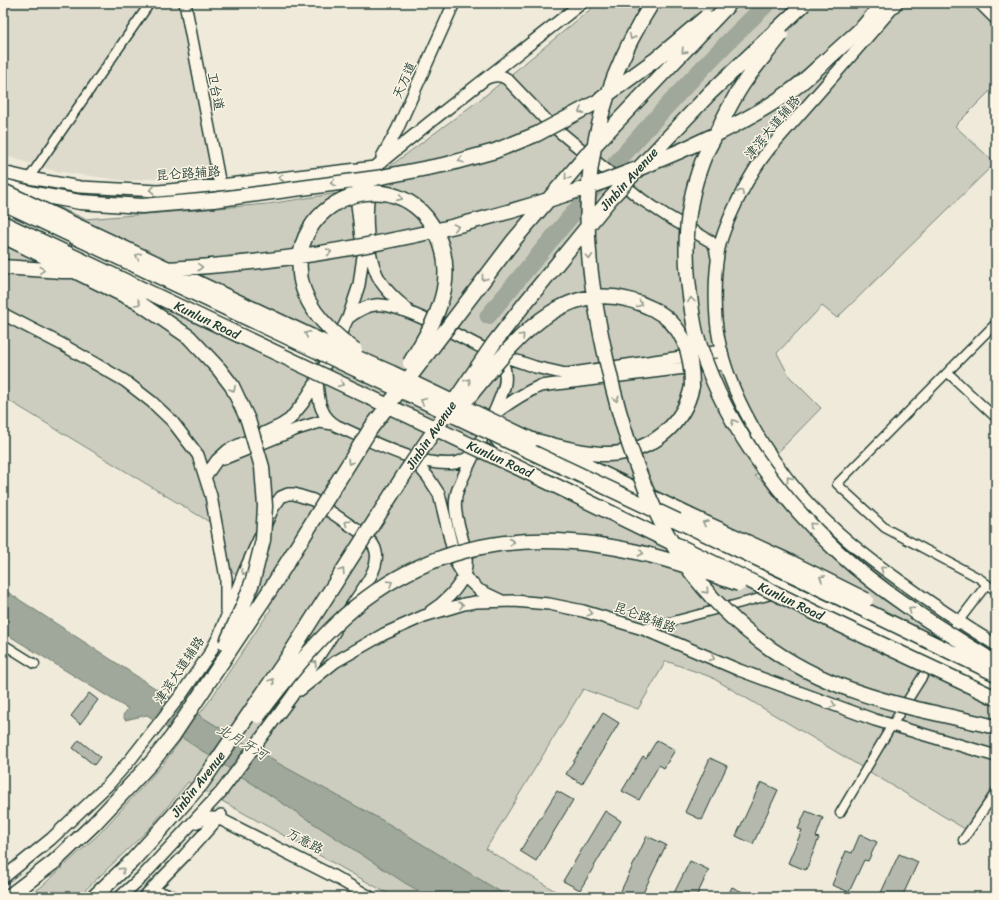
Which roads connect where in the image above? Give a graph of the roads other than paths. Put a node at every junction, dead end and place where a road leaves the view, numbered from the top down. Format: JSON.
{"nodes":[{"id":1,"x":150,"y":3,"type":"edge"},
{"id":2,"x":184,"y":3,"type":"edge"},
{"id":3,"x":454,"y":3,"type":"edge"},
{"id":4,"x":582,"y":3,"type":"edge"},
{"id":5,"x":652,"y":3,"type":"edge"},
{"id":6,"x":723,"y":3,"type":"edge"},
{"id":7,"x":730,"y":3,"type":"edge"},
{"id":8,"x":883,"y":3,"type":"edge"},
{"id":9,"x":896,"y":3,"type":"edge"},
{"id":10,"x":980,"y":3,"type":"edge"},
{"id":11,"x":804,"y":4,"type":"edge"},
{"id":12,"x":996,"y":19,"type":"edge"},
{"id":13,"x":512,"y":59,"type":"junction"},
{"id":14,"x":503,"y":76,"type":"junction"},
{"id":15,"x":484,"y":80,"type":"junction"},
{"id":16,"x":376,"y":166,"type":"junction"},
{"id":17,"x":3,"y":172,"type":"edge"},
{"id":18,"x":29,"y":178,"type":"junction"},
{"id":19,"x":220,"y":185,"type":"junction"},
{"id":20,"x":3,"y":186,"type":"edge"},
{"id":21,"x":3,"y":191,"type":"edge"},
{"id":22,"x":3,"y":203,"type":"edge"},
{"id":23,"x":3,"y":210,"type":"edge"},
{"id":24,"x":3,"y":214,"type":"edge"},
{"id":25,"x":3,"y":223,"type":"edge"},
{"id":26,"x":726,"y":228,"type":"junction"},
{"id":27,"x":3,"y":236,"type":"edge"},
{"id":28,"x":710,"y":241,"type":"junction"},
{"id":29,"x":717,"y":263,"type":"junction"},
{"id":30,"x":3,"y":267,"type":"edge"},
{"id":31,"x":3,"y":314,"type":"edge"},
{"id":32,"x":412,"y":314,"type":"junction"},
{"id":33,"x":348,"y":318,"type":"junction"},
{"id":34,"x":996,"y":323,"type":"edge"},
{"id":35,"x":334,"y":344,"type":"junction"},
{"id":36,"x":722,"y":351,"type":"junction"},
{"id":37,"x":493,"y":353,"type":"junction"},
{"id":38,"x":725,"y":363,"type":"junction"},
{"id":39,"x":392,"y":373,"type":"junction"},
{"id":40,"x":948,"y":373,"type":"junction"},
{"id":41,"x":317,"y":381,"type":"junction"},
{"id":42,"x":492,"y":416,"type":"junction"},
{"id":43,"x":996,"y":418,"type":"edge"},
{"id":44,"x":333,"y":424,"type":"junction"},
{"id":45,"x":371,"y":428,"type":"junction"},
{"id":46,"x":532,"y":440,"type":"junction"},
{"id":47,"x":474,"y":454,"type":"junction"},
{"id":48,"x":198,"y":455,"type":"junction"},
{"id":49,"x":412,"y":458,"type":"junction"},
{"id":50,"x":217,"y":460,"type":"junction"},
{"id":51,"x":406,"y":472,"type":"junction"},
{"id":52,"x":205,"y":477,"type":"junction"},
{"id":53,"x":464,"y":576,"type":"junction"},
{"id":54,"x":987,"y":584,"type":"junction"},
{"id":55,"x":789,"y":590,"type":"junction"},
{"id":56,"x":996,"y":591,"type":"edge"},
{"id":57,"x":503,"y":601,"type":"junction"},
{"id":58,"x":424,"y":616,"type":"junction"},
{"id":59,"x":226,"y":620,"type":"junction"},
{"id":60,"x":832,"y":621,"type":"junction"},
{"id":61,"x":958,"y":622,"type":"junction"},
{"id":62,"x":643,"y":629,"type":"junction"},
{"id":63,"x":3,"y":644,"type":"edge"},
{"id":64,"x":996,"y":645,"type":"edge"},
{"id":65,"x":936,"y":656,"type":"junction"},
{"id":66,"x":994,"y":661,"type":"edge"},
{"id":67,"x":35,"y":664,"type":"dead end"},
{"id":68,"x":996,"y":674,"type":"edge"},
{"id":69,"x":996,"y":680,"type":"edge"},
{"id":70,"x":996,"y":688,"type":"edge"},
{"id":71,"x":205,"y":690,"type":"junction"},
{"id":72,"x":292,"y":696,"type":"junction"},
{"id":73,"x":996,"y":698,"type":"edge"},
{"id":74,"x":892,"y":725,"type":"junction"},
{"id":75,"x":996,"y":727,"type":"edge"},
{"id":76,"x":996,"y":756,"type":"edge"},
{"id":77,"x":201,"y":784,"type":"junction"},
{"id":78,"x":221,"y":792,"type":"junction"},
{"id":79,"x":996,"y":792,"type":"edge"},
{"id":80,"x":840,"y":813,"type":"dead end"},
{"id":81,"x":220,"y":816,"type":"junction"},
{"id":82,"x":190,"y":826,"type":"junction"},
{"id":83,"x":963,"y":840,"type":"dead end"},
{"id":84,"x":3,"y":878,"type":"edge"},
{"id":85,"x":147,"y":894,"type":"edge"},
{"id":86,"x":8,"y":897,"type":"edge"},
{"id":87,"x":94,"y":897,"type":"edge"},
{"id":88,"x":120,"y":897,"type":"edge"},
{"id":89,"x":173,"y":897,"type":"edge"},
{"id":90,"x":370,"y":897,"type":"edge"},
{"id":91,"x":381,"y":897,"type":"edge"}],
"edges":[{"from":1,"to":18,"type":"street"},
{"from":2,"to":19,"type":"main road","name":"卫台道"},
{"from":3,"to":16,"type":"main road","name":"天万道"},
{"from":4,"to":13,"type":"main road"},
{"from":5,"to":75,"type":"highway","one_way":true,"bridge":true},
{"from":6,"to":20,"type":"highway","one_way":true,"bridge":true},
{"from":7,"to":45,"type":"highway","one_way":true,"bridge":true},
{"from":30,"to":8,"type":"highway","one_way":true,"bridge":true},
{"from":26,"to":9,"type":"main road","name":"津滨大道辅路","one_way":true},
{"from":10,"to":12,"type":"main road"},
{"from":51,"to":11,"type":"highway","name":"Jinbin Avenue","one_way":true,"bridge":true},
{"from":66,"to":11,"type":"highway","one_way":true,"bridge":true},
{"from":13,"to":14,"type":"main road"},
{"from":13,"to":15,"type":"main road"},
{"from":14,"to":15,"type":"main road"},
{"from":14,"to":28,"type":"main road","bridge":true},
{"from":15,"to":16,"type":"main road"},
{"from":16,"to":19,"type":"main road","name":"昆仑路辅路","one_way":true},
{"from":16,"to":32,"type":"main road"},
{"from":16,"to":33,"type":"main road"},
{"from":17,"to":18,"type":"main road","name":"昆仑路辅路"},
{"from":19,"to":18,"type":"main road","name":"昆仑路辅路","one_way":true},
{"from":39,"to":21,"type":"highway","one_way":true,"bridge":true},
{"from":68,"to":22,"type":"highway","name":"Kunlun Road","one_way":true,"bridge":true},
{"from":23,"to":35,"type":"main road"},
{"from":24,"to":41,"type":"main road"},
{"from":25,"to":60,"type":"highway","name":"Kunlun Road","one_way":true,"bridge":true},
{"from":26,"to":28,"type":"main road"},
{"from":26,"to":29,"type":"main road","name":"津滨大道辅路"},
{"from":27,"to":71,"type":"highway","one_way":true,"bridge":true},
{"from":28,"to":29,"type":"main road"},
{"from":29,"to":36,"type":"main road","name":"津滨大道辅路"},
{"from":31,"to":48,"type":"main road"},
{"from":32,"to":33,"type":"main road"},
{"from":32,"to":37,"type":"main road"},
{"from":33,"to":35,"type":"main road"},
{"from":34,"to":40,"type":"street"},
{"from":35,"to":41,"type":"main road"},
{"from":36,"to":37,"type":"main road"},
{"from":36,"to":38,"type":"main road","name":"津滨大道辅路"},
{"from":37,"to":42,"type":"main road"},
{"from":38,"to":42,"type":"main road"},
{"from":61,"to":38,"type":"main road","one_way":true},
{"from":39,"to":45,"type":"highway","one_way":true,"bridge":true},
{"from":39,"to":46,"type":"highway","bridge":true},
{"from":40,"to":43,"type":"street"},
{"from":40,"to":54,"type":"street"},
{"from":41,"to":44,"type":"main road"},
{"from":41,"to":50,"type":"main road"},
{"from":42,"to":47,"type":"main road"},
{"from":42,"to":65,"type":"main road"},
{"from":44,"to":49,"type":"main road"},
{"from":44,"to":50,"type":"main road"},
{"from":45,"to":71,"type":"highway","one_way":true,"bridge":true},
{"from":51,"to":46,"type":"highway","one_way":true,"bridge":true},
{"from":66,"to":46,"type":"highway","one_way":true,"bridge":true},
{"from":47,"to":49,"type":"main road"},
{"from":47,"to":53,"type":"main road"},
{"from":47,"to":55,"type":"main road"},
{"from":48,"to":50,"type":"main road"},
{"from":48,"to":52,"type":"main road"},
{"from":49,"to":53,"type":"main road"},
{"from":50,"to":52,"type":"main road"},
{"from":77,"to":51,"type":"highway","name":"Jinbin Avenue","one_way":true,"bridge":true},
{"from":52,"to":59,"type":"main road"},
{"from":53,"to":57,"type":"main road"},
{"from":53,"to":58,"type":"main road"},
{"from":54,"to":56,"type":"street"},
{"from":54,"to":61,"type":"street"},
{"from":55,"to":62,"type":"street"},
{"from":55,"to":65,"type":"main road"},
{"from":58,"to":57,"type":"main road","name":"昆仑路辅路","one_way":true},
{"from":57,"to":62,"type":"main road","name":"昆仑路辅路","one_way":true},
{"from":58,"to":72,"type":"main road","name":"昆仑路辅路"},
{"from":72,"to":59,"type":"main road","name":"津滨大道辅路","one_way":true},
{"from":59,"to":84,"type":"main road","name":"津滨大道辅路"},
{"from":60,"to":73,"type":"highway","name":"Kunlun Road","bridge":true},
{"from":77,"to":60,"type":"highway","one_way":true,"bridge":true},
{"from":61,"to":64,"type":"main road"},
{"from":61,"to":65,"type":"street"},
{"from":62,"to":74,"type":"main road","name":"昆仑路辅路","one_way":true},
{"from":63,"to":67,"type":"street"},
{"from":65,"to":69,"type":"main road"},
{"from":65,"to":70,"type":"main road"},
{"from":65,"to":74,"type":"street"},
{"from":71,"to":86,"type":"highway","bridge":true},
{"from":72,"to":78,"type":"main road"},
{"from":74,"to":76,"type":"main road","name":"昆仑路辅路"},
{"from":74,"to":80,"type":"street"},
{"from":87,"to":77,"type":"highway","name":"Jinbin Avenue","one_way":true,"bridge":true},
{"from":78,"to":81,"type":"main road"},
{"from":78,"to":82,"type":"main road"},
{"from":79,"to":83,"type":"street"},
{"from":81,"to":82,"type":"main road"},
{"from":81,"to":85,"type":"main road"},
{"from":81,"to":90,"type":"main road","name":"万意路"},
{"from":81,"to":91,"type":"main road","name":"万意路"},
{"from":82,"to":88,"type":"main road"},
{"from":85,"to":89,"type":"main road"}]}
